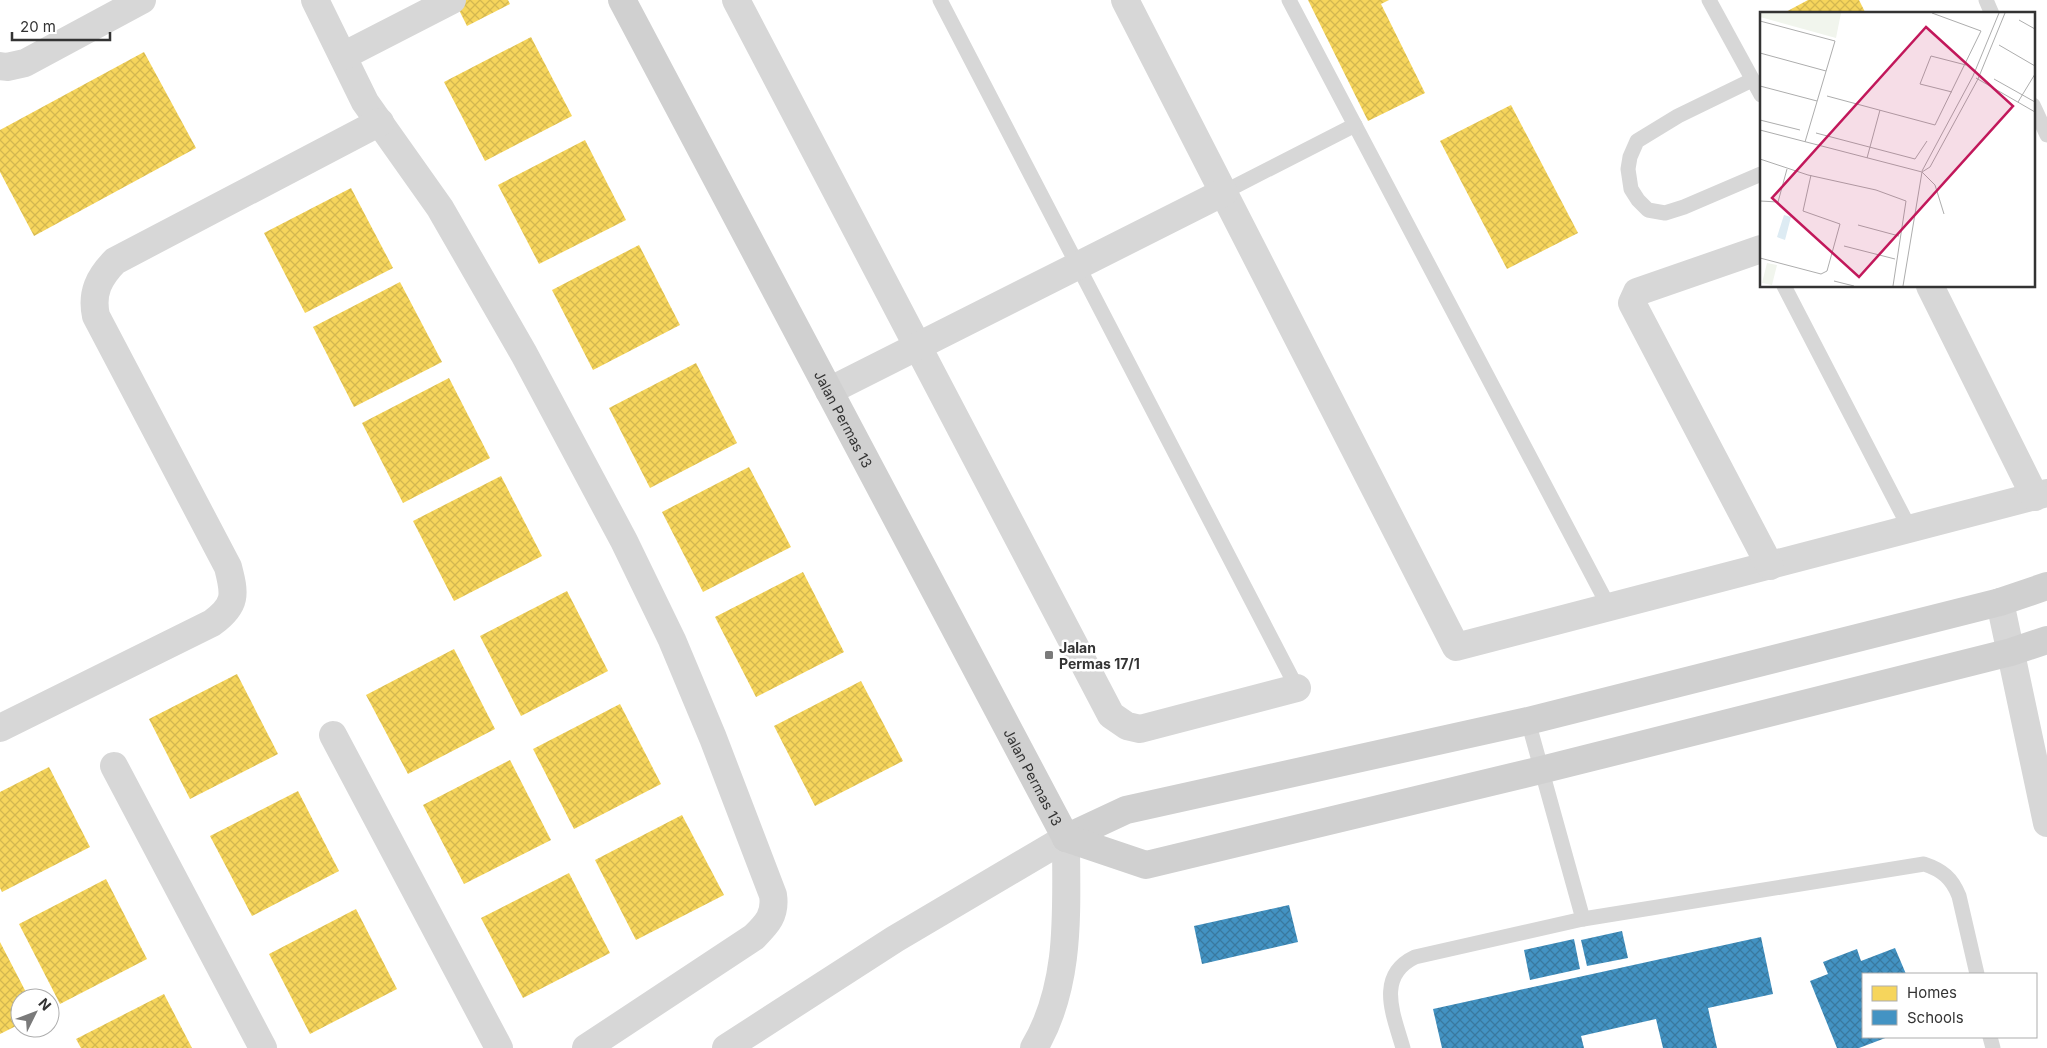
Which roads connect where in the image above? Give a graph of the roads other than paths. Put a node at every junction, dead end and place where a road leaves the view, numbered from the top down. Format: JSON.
{"nodes":[{"id":1,"x":142,"y":0,"type":"edge"},
{"id":2,"x":452,"y":0,"type":"edge"},
{"id":3,"x":622,"y":0,"type":"edge"},
{"id":4,"x":736,"y":0,"type":"edge"},
{"id":5,"x":940,"y":0,"type":"edge"},
{"id":6,"x":1126,"y":0,"type":"edge"},
{"id":7,"x":1289,"y":0,"type":"edge"},
{"id":8,"x":1709,"y":0,"type":"edge"},
{"id":9,"x":1986,"y":0,"type":"edge"},
{"id":10,"x":317,"y":1,"type":"edge"},
{"id":11,"x":1991,"y":12,"type":"edge"},
{"id":12,"x":343,"y":56,"type":"junction"},
{"id":13,"x":0,"y":66,"type":"edge"},
{"id":14,"x":1752,"y":80,"type":"junction"},
{"id":15,"x":1760,"y":93,"type":"edge"},
{"id":16,"x":2034,"y":107,"type":"edge"},
{"id":17,"x":380,"y":122,"type":"junction"},
{"id":18,"x":1355,"y":126,"type":"junction"},
{"id":19,"x":2047,"y":135,"type":"edge"},
{"id":20,"x":1760,"y":174,"type":"edge"},
{"id":21,"x":1224,"y":192,"type":"junction"},
{"id":22,"x":1760,"y":249,"type":"edge"},
{"id":23,"x":1078,"y":266,"type":"junction"},
{"id":24,"x":1785,"y":288,"type":"edge"},
{"id":25,"x":1931,"y":288,"type":"edge"},
{"id":26,"x":918,"y":346,"type":"junction"},
{"id":27,"x":829,"y":391,"type":"junction"},
{"id":28,"x":2041,"y":495,"type":"edge"},
{"id":29,"x":1910,"y":529,"type":"junction"},
{"id":30,"x":1770,"y":566,"type":"junction"},
{"id":31,"x":2047,"y":586,"type":"edge"},
{"id":32,"x":2000,"y":602,"type":"junction"},
{"id":33,"x":1609,"y":607,"type":"junction"},
{"id":34,"x":2047,"y":640,"type":"edge"},
{"id":35,"x":2011,"y":652,"type":"junction"},
{"id":36,"x":1298,"y":688,"type":"joint"},
{"id":37,"x":1528,"y":721,"type":"junction"},
{"id":38,"x":0,"y":728,"type":"edge"},
{"id":39,"x":333,"y":735,"type":"dead end"},
{"id":40,"x":114,"y":766,"type":"dead end"},
{"id":41,"x":1541,"y":770,"type":"junction"},
{"id":42,"x":2047,"y":823,"type":"edge"},
{"id":43,"x":1066,"y":838,"type":"junction"},
{"id":44,"x":1583,"y":919,"type":"junction"},
{"id":45,"x":1977,"y":973,"type":"edge"},
{"id":46,"x":263,"y":1048,"type":"edge"},
{"id":47,"x":498,"y":1048,"type":"edge"},
{"id":48,"x":586,"y":1048,"type":"edge"},
{"id":49,"x":726,"y":1048,"type":"edge"},
{"id":50,"x":1034,"y":1048,"type":"edge"},
{"id":51,"x":1402,"y":1048,"type":"edge"}],
"edges":[{"from":1,"to":13,"type":"street"},
{"from":2,"to":12,"type":"street"},
{"from":3,"to":27,"type":"main road","name":"Jalan Permas 13"},
{"from":4,"to":26,"type":"street"},
{"from":5,"to":23,"type":"lane"},
{"from":6,"to":21,"type":"street"},
{"from":7,"to":18,"type":"lane"},
{"from":8,"to":14,"type":"lane"},
{"from":9,"to":11,"type":"lane"},
{"from":10,"to":12,"type":"street"},
{"from":12,"to":17,"type":"street"},
{"from":14,"to":15,"type":"lane"},
{"from":14,"to":20,"type":"lane"},
{"from":16,"to":19,"type":"lane"},
{"from":17,"to":38,"type":"street"},
{"from":17,"to":48,"type":"street"},
{"from":18,"to":21,"type":"lane"},
{"from":18,"to":33,"type":"lane"},
{"from":21,"to":23,"type":"street"},
{"from":21,"to":33,"type":"street"},
{"from":22,"to":30,"type":"street"},
{"from":23,"to":26,"type":"street"},
{"from":23,"to":36,"type":"lane"},
{"from":24,"to":29,"type":"lane"},
{"from":25,"to":28,"type":"street"},
{"from":26,"to":27,"type":"street"},
{"from":26,"to":36,"type":"street"},
{"from":27,"to":43,"type":"main road","name":"Jalan Permas 13"},
{"from":28,"to":29,"type":"street"},
{"from":29,"to":30,"type":"street"},
{"from":30,"to":33,"type":"street"},
{"from":31,"to":32,"type":"main road"},
{"from":32,"to":35,"type":"street"},
{"from":32,"to":37,"type":"main road"},
{"from":34,"to":35,"type":"main road"},
{"from":35,"to":41,"type":"main road"},
{"from":35,"to":42,"type":"street"},
{"from":37,"to":41,"type":"lane"},
{"from":37,"to":43,"type":"main road"},
{"from":39,"to":47,"type":"street"},
{"from":40,"to":46,"type":"street"},
{"from":41,"to":43,"type":"main road"},
{"from":41,"to":44,"type":"lane"},
{"from":43,"to":49,"type":"street"},
{"from":43,"to":50,"type":"street"},
{"from":44,"to":45,"type":"lane"},
{"from":44,"to":51,"type":"lane"}]}
